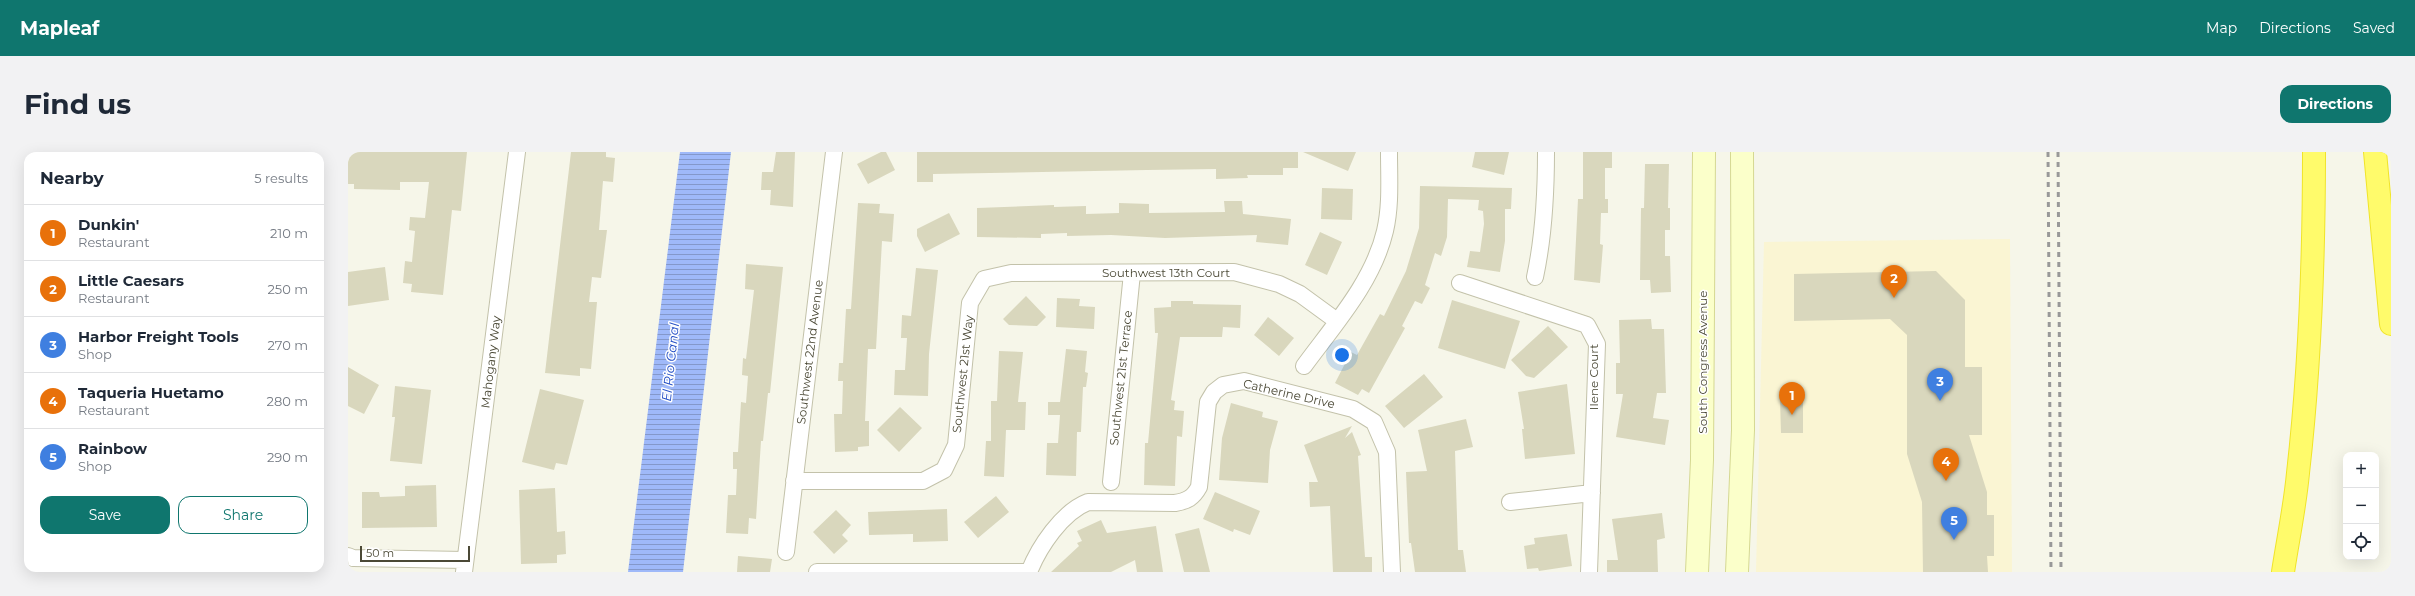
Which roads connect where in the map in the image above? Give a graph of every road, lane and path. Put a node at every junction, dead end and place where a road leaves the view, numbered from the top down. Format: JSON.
{"nodes":[{"id":1,"x":517,"y":152,"type":"edge"},
{"id":2,"x":834,"y":152,"type":"edge"},
{"id":3,"x":1389,"y":152,"type":"edge"},
{"id":4,"x":1546,"y":152,"type":"edge"},
{"id":5,"x":1704,"y":152,"type":"edge"},
{"id":6,"x":1742,"y":152,"type":"edge"},
{"id":7,"x":2314,"y":152,"type":"edge"},
{"id":8,"x":2375,"y":152,"type":"edge"},
{"id":9,"x":1132,"y":273,"type":"junction"},
{"id":10,"x":1535,"y":277,"type":"dead end"},
{"id":11,"x":984,"y":280,"type":"joint"},
{"id":12,"x":1460,"y":283,"type":"dead end"},
{"id":13,"x":1337,"y":321,"type":"junction"},
{"id":14,"x":2391,"y":324,"type":"edge"},
{"id":15,"x":1304,"y":366,"type":"dead end"},
{"id":16,"x":794,"y":481,"type":"junction"},
{"id":17,"x":1110,"y":482,"type":"dead end"},
{"id":18,"x":1592,"y":493,"type":"junction"},
{"id":19,"x":1510,"y":502,"type":"dead end"},
{"id":20,"x":786,"y":552,"type":"dead end"},
{"id":21,"x":348,"y":556,"type":"edge"},
{"id":22,"x":465,"y":566,"type":"edge"},
{"id":23,"x":817,"y":572,"type":"edge"},
{"id":24,"x":1029,"y":572,"type":"edge"},
{"id":25,"x":1392,"y":572,"type":"edge"},
{"id":26,"x":1589,"y":572,"type":"edge"},
{"id":27,"x":1697,"y":572,"type":"edge"},
{"id":28,"x":1738,"y":572,"type":"edge"},
{"id":29,"x":2283,"y":572,"type":"edge"}],
"edges":[{"from":1,"to":22,"type":"street","name":"Mahogany Way"},
{"from":2,"to":16,"type":"street","name":"Southwest 22nd Avenue"},
{"from":3,"to":13,"type":"street"},
{"from":4,"to":10,"type":"street"},
{"from":5,"to":27,"type":"main road","name":"South Congress Avenue"},
{"from":6,"to":28,"type":"main road"},
{"from":7,"to":29,"type":"highway"},
{"from":8,"to":14,"type":"highway"},
{"from":9,"to":11,"type":"street","name":"Southwest 13th Court"},
{"from":9,"to":13,"type":"street","name":"Southwest 13th Court"},
{"from":9,"to":17,"type":"street","name":"Southwest 21st Terrace"},
{"from":11,"to":16,"type":"street","name":"Southwest 21st Way"},
{"from":12,"to":18,"type":"street","name":"Ilene Court"},
{"from":13,"to":15,"type":"street"},
{"from":16,"to":20,"type":"street","name":"Southwest 22nd Avenue"},
{"from":18,"to":19,"type":"street"},
{"from":18,"to":26,"type":"street","name":"Ilene Court"},
{"from":21,"to":22,"type":"street"},
{"from":23,"to":24,"type":"street"},
{"from":24,"to":25,"type":"street","name":"Catherine Drive"}]}
